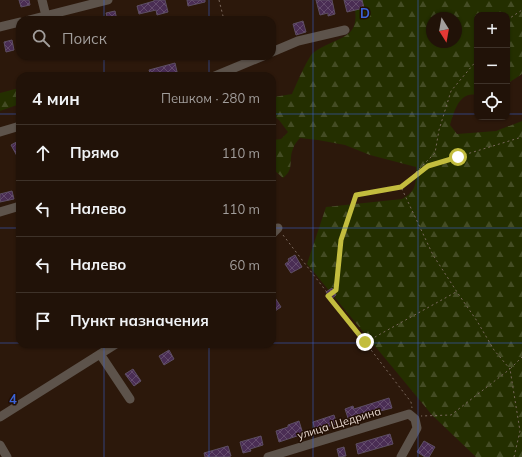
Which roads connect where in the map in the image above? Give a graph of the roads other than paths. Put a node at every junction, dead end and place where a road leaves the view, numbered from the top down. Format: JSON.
{"nodes":[{"id":1,"x":42,"y":0,"type":"edge"},
{"id":2,"x":108,"y":0,"type":"edge"},
{"id":3,"x":46,"y":16,"type":"joint"},
{"id":4,"x":16,"y":23,"type":"edge"},
{"id":5,"x":0,"y":27,"type":"edge"},
{"id":6,"x":345,"y":30,"type":"dead end"},
{"id":7,"x":276,"y":50,"type":"edge"},
{"id":8,"x":254,"y":60,"type":"edge"},
{"id":9,"x":238,"y":67,"type":"junction"},
{"id":10,"x":225,"y":72,"type":"edge"},
{"id":11,"x":239,"y":72,"type":"edge"},
{"id":12,"x":16,"y":127,"type":"edge"},
{"id":13,"x":0,"y":132,"type":"edge"},
{"id":14,"x":16,"y":207,"type":"edge"},
{"id":15,"x":0,"y":212,"type":"edge"},
{"id":16,"x":110,"y":348,"type":"edge"},
{"id":17,"x":100,"y":354,"type":"junction"},
{"id":18,"x":130,"y":399,"type":"dead end"},
{"id":19,"x":0,"y":417,"type":"edge"},
{"id":20,"x":0,"y":445,"type":"edge"},
{"id":21,"x":7,"y":457,"type":"edge"},
{"id":22,"x":268,"y":457,"type":"edge"},
{"id":23,"x":401,"y":457,"type":"edge"}],
"edges":[{"from":1,"to":3,"type":"street"},
{"from":2,"to":3,"type":"street"},
{"from":4,"to":5,"type":"street"},
{"from":6,"to":7,"type":"street"},
{"from":8,"to":9,"type":"street"},
{"from":9,"to":10,"type":"street"},
{"from":9,"to":11,"type":"street"},
{"from":12,"to":13,"type":"street"},
{"from":14,"to":15,"type":"street"},
{"from":16,"to":17,"type":"street"},
{"from":17,"to":18,"type":"street"},
{"from":17,"to":19,"type":"street"},
{"from":20,"to":21,"type":"street"},
{"from":22,"to":23,"type":"street","name":"улица Щедрина"}]}
